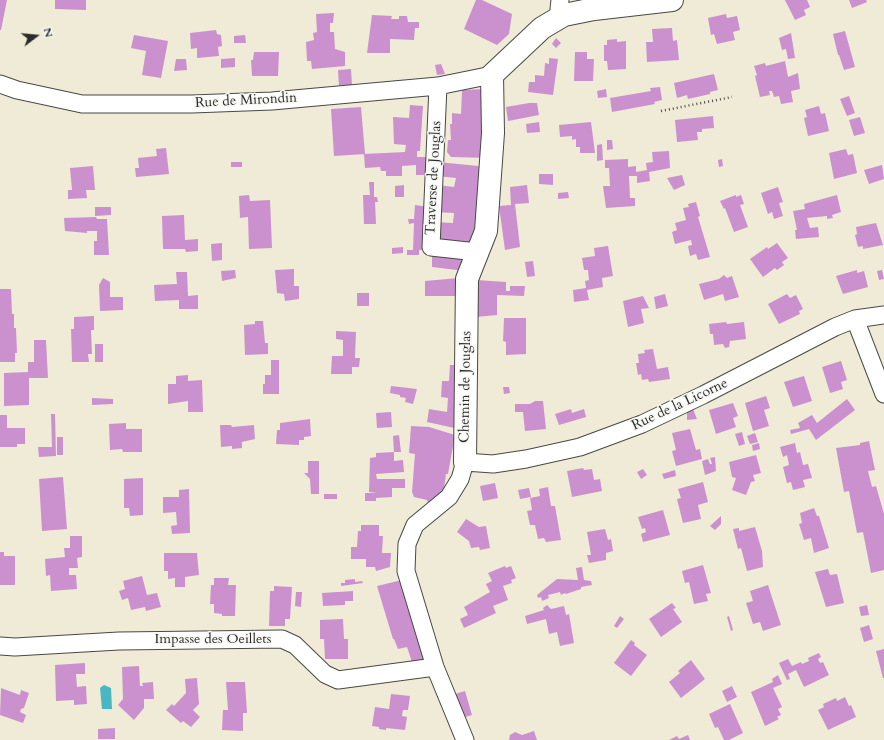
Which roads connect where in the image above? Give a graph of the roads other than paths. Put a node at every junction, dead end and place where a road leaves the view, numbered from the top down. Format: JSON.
{"nodes":[{"id":1,"x":672,"y":0,"type":"edge"},
{"id":2,"x":562,"y":7,"type":"edge"},
{"id":3,"x":492,"y":75,"type":"junction"},
{"id":4,"x":0,"y":84,"type":"edge"},
{"id":5,"x":438,"y":86,"type":"junction"},
{"id":6,"x":477,"y":252,"type":"junction"},
{"id":7,"x":884,"y":315,"type":"edge"},
{"id":8,"x":855,"y":319,"type":"junction"},
{"id":9,"x":884,"y":394,"type":"edge"},
{"id":10,"x":466,"y":462,"type":"junction"},
{"id":11,"x":0,"y":646,"type":"edge"},
{"id":12,"x":435,"y":667,"type":"junction"},
{"id":13,"x":465,"y":740,"type":"edge"}],
"edges":[{"from":1,"to":2,"type":"street"},
{"from":2,"to":3,"type":"street"},
{"from":3,"to":5,"type":"street","name":"Rue de Mirondin"},
{"from":3,"to":6,"type":"street","name":"Chemin de Jouglas"},
{"from":4,"to":5,"type":"street","name":"Rue de Mirondin"},
{"from":5,"to":6,"type":"street","name":"Traverse de Jouglas"},
{"from":6,"to":10,"type":"street","name":"Chemin de Jouglas"},
{"from":7,"to":8,"type":"street","name":"Rue de la Licorne"},
{"from":8,"to":9,"type":"street"},
{"from":8,"to":10,"type":"street","name":"Rue de la Licorne"},
{"from":10,"to":12,"type":"street","name":"Chemin de Jouglas"},
{"from":11,"to":12,"type":"street","name":"Impasse des Oeillets"},
{"from":12,"to":13,"type":"street","name":"Chemin de Jouglas"}]}
